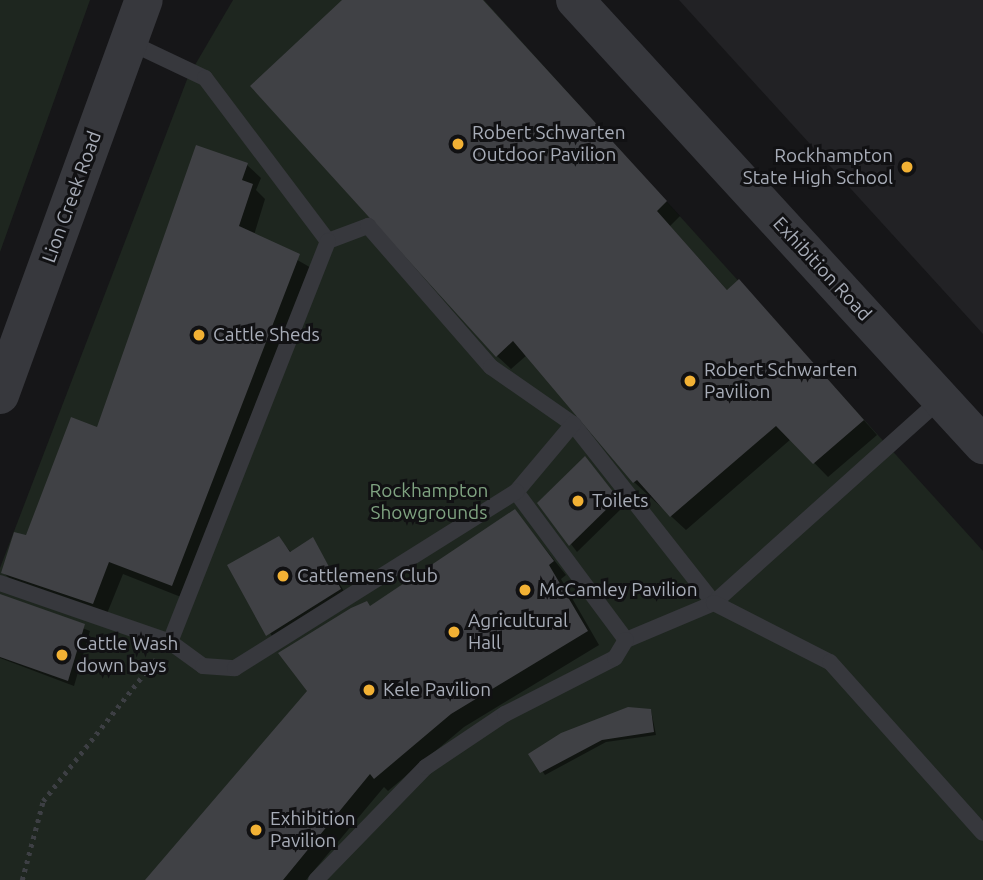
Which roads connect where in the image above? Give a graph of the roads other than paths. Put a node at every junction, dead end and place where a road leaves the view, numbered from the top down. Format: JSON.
{"nodes":[{"id":1,"x":144,"y":0,"type":"edge"},
{"id":2,"x":575,"y":0,"type":"edge"},
{"id":3,"x":129,"y":42,"type":"junction"},
{"id":4,"x":328,"y":241,"type":"junction"},
{"id":5,"x":0,"y":395,"type":"edge"},
{"id":6,"x":941,"y":398,"type":"junction"},
{"id":7,"x":573,"y":424,"type":"junction"},
{"id":8,"x":983,"y":445,"type":"edge"},
{"id":9,"x":516,"y":492,"type":"junction"},
{"id":10,"x":0,"y":583,"type":"edge"},
{"id":11,"x":714,"y":603,"type":"junction"},
{"id":12,"x":626,"y":640,"type":"junction"},
{"id":13,"x":170,"y":642,"type":"junction"},
{"id":14,"x":983,"y":833,"type":"edge"},
{"id":15,"x":316,"y":880,"type":"edge"}],
"edges":[{"from":1,"to":3,"type":"street","name":"Lion Creek Road"},
{"from":2,"to":6,"type":"street","name":"Exhibition Road"},
{"from":3,"to":4,"type":"lane"},
{"from":3,"to":5,"type":"street","name":"Lion Creek Road"},
{"from":4,"to":7,"type":"lane"},
{"from":4,"to":13,"type":"lane"},
{"from":6,"to":8,"type":"street","name":"Exhibition Road"},
{"from":6,"to":11,"type":"lane"},
{"from":7,"to":9,"type":"lane"},
{"from":7,"to":11,"type":"lane"},
{"from":9,"to":12,"type":"lane"},
{"from":9,"to":13,"type":"lane"},
{"from":10,"to":13,"type":"lane"},
{"from":11,"to":12,"type":"lane"},
{"from":11,"to":14,"type":"lane"},
{"from":12,"to":15,"type":"lane"}]}
